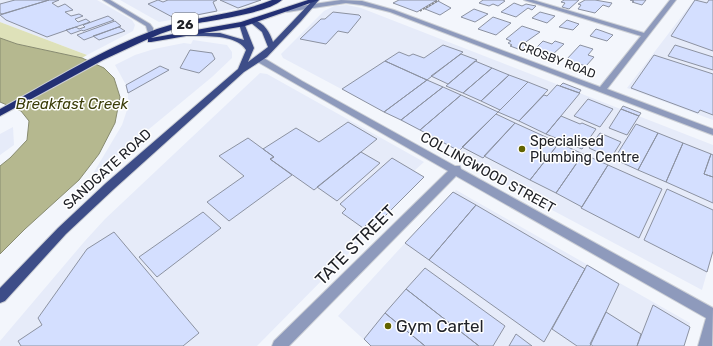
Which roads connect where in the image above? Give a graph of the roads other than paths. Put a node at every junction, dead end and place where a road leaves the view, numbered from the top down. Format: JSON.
{"nodes":[{"id":1,"x":106,"y":0,"type":"edge"},
{"id":2,"x":369,"y":0,"type":"edge"},
{"id":3,"x":527,"y":0,"type":"edge"},
{"id":4,"x":672,"y":0,"type":"edge"},
{"id":5,"x":277,"y":1,"type":"edge"},
{"id":6,"x":315,"y":2,"type":"edge"},
{"id":7,"x":392,"y":11,"type":"junction"},
{"id":8,"x":239,"y":13,"type":"junction"},
{"id":9,"x":252,"y":21,"type":"junction"},
{"id":10,"x":242,"y":24,"type":"junction"},
{"id":11,"x":187,"y":34,"type":"junction"},
{"id":12,"x":150,"y":35,"type":"junction"},
{"id":13,"x":645,"y":35,"type":"junction"},
{"id":14,"x":134,"y":43,"type":"junction"},
{"id":15,"x":272,"y":47,"type":"junction"},
{"id":16,"x":249,"y":52,"type":"junction"},
{"id":17,"x":259,"y":59,"type":"junction"},
{"id":18,"x":241,"y":70,"type":"junction"},
{"id":19,"x":602,"y":90,"type":"junction"},
{"id":20,"x":0,"y":113,"type":"edge"},
{"id":21,"x":713,"y":132,"type":"edge"},
{"id":22,"x":456,"y":170,"type":"junction"},
{"id":23,"x":0,"y":297,"type":"edge"},
{"id":24,"x":713,"y":315,"type":"edge"},
{"id":25,"x":279,"y":346,"type":"edge"},
{"id":26,"x":705,"y":346,"type":"edge"}],
"edges":[{"from":1,"to":12,"type":"street"},
{"from":2,"to":7,"type":"street","name":"CROSBY ROAD"},
{"from":3,"to":13,"type":"street"},
{"from":4,"to":13,"type":"street"},
{"from":5,"to":8,"type":"highway","number":"26"},
{"from":6,"to":7,"type":"street","name":"CROSBY ROAD"},
{"from":6,"to":9,"type":"highway","number":"26"},
{"from":6,"to":15,"type":"main road","name":"SANDGATE ROAD"},
{"from":7,"to":19,"type":"street","name":"CROSBY ROAD"},
{"from":8,"to":9,"type":"highway"},
{"from":8,"to":10,"type":"highway"},
{"from":8,"to":12,"type":"highway","number":"26"},
{"from":9,"to":10,"type":"highway","number":"26"},
{"from":9,"to":15,"type":"main road"},
{"from":10,"to":11,"type":"highway","number":"26"},
{"from":10,"to":16,"type":"main road"},
{"from":11,"to":14,"type":"highway","number":"26"},
{"from":11,"to":16,"type":"main road","name":"COLLINGWOOD STREET"},
{"from":12,"to":14,"type":"highway","number":"26"},
{"from":13,"to":19,"type":"street"},
{"from":14,"to":20,"type":"highway","number":"26"},
{"from":15,"to":17,"type":"main road","name":"SANDGATE ROAD"},
{"from":16,"to":17,"type":"main road","name":"COLLINGWOOD STREET"},
{"from":16,"to":18,"type":"main road","name":"SANDGATE ROAD"},
{"from":17,"to":18,"type":"main road","name":"SANDGATE ROAD"},
{"from":17,"to":22,"type":"street","name":"COLLINGWOOD STREET"},
{"from":18,"to":23,"type":"main road","name":"SANDGATE ROAD"},
{"from":19,"to":21,"type":"street","name":"CROSBY ROAD"},
{"from":22,"to":24,"type":"street","name":"COLLINGWOOD STREET"},
{"from":22,"to":25,"type":"street","name":"TATE STREET"},
{"from":24,"to":26,"type":"street"}]}
